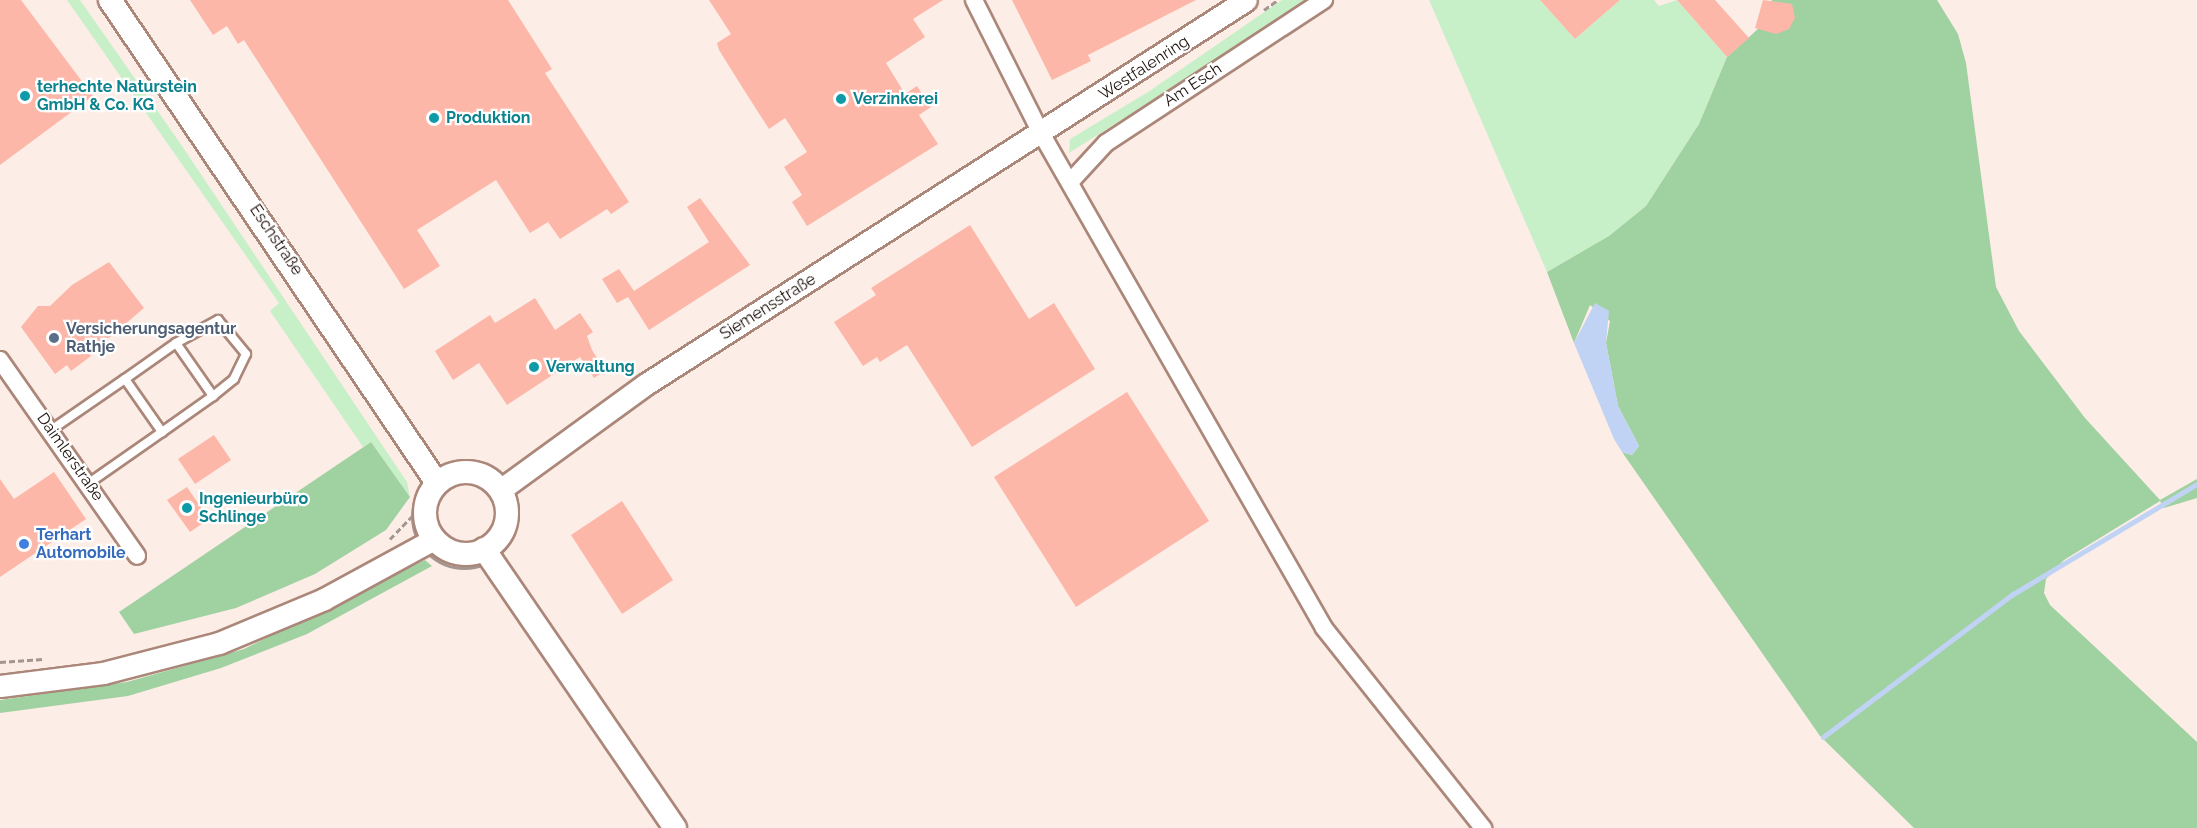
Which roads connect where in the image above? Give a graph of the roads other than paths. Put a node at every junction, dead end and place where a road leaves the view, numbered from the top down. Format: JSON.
{"nodes":[{"id":1,"x":110,"y":0,"type":"edge"},
{"id":2,"x":974,"y":0,"type":"edge"},
{"id":3,"x":1246,"y":0,"type":"edge"},
{"id":4,"x":1324,"y":0,"type":"edge"},
{"id":5,"x":1041,"y":134,"type":"junction"},
{"id":6,"x":1071,"y":181,"type":"junction"},
{"id":7,"x":176,"y":343,"type":"junction"},
{"id":8,"x":0,"y":360,"type":"edge"},
{"id":9,"x":125,"y":379,"type":"junction"},
{"id":10,"x":213,"y":396,"type":"junction"},
{"id":11,"x":51,"y":430,"type":"junction"},
{"id":12,"x":162,"y":432,"type":"junction"},
{"id":13,"x":435,"y":478,"type":"junction"},
{"id":14,"x":89,"y":483,"type":"junction"},
{"id":15,"x":503,"y":487,"type":"junction"},
{"id":16,"x":427,"y":542,"type":"junction"},
{"id":17,"x":488,"y":555,"type":"junction"},
{"id":18,"x":137,"y":556,"type":"dead end"},
{"id":19,"x":0,"y":686,"type":"edge"},
{"id":20,"x":675,"y":828,"type":"edge"},
{"id":21,"x":1484,"y":828,"type":"edge"}],
"edges":[{"from":1,"to":13,"type":"main road","name":"Eschstraße"},
{"from":2,"to":5,"type":"street"},
{"from":3,"to":5,"type":"street","name":"Westfalenring"},
{"from":4,"to":6,"type":"street","name":"Am Esch"},
{"from":5,"to":6,"type":"street"},
{"from":5,"to":15,"type":"street","name":"Siemensstraße"},
{"from":6,"to":21,"type":"street"},
{"from":7,"to":9,"type":"lane"},
{"from":7,"to":10,"type":"lane"},
{"from":7,"to":10,"type":"lane"},
{"from":8,"to":11,"type":"street","name":"Daimlerstraße"},
{"from":9,"to":11,"type":"lane"},
{"from":9,"to":12,"type":"lane"},
{"from":10,"to":12,"type":"lane"},
{"from":11,"to":14,"type":"street","name":"Daimlerstraße"},
{"from":12,"to":14,"type":"lane"},
{"from":13,"to":15,"type":"main road"},
{"from":13,"to":16,"type":"main road"},
{"from":14,"to":18,"type":"street","name":"Daimlerstraße"},
{"from":15,"to":17,"type":"main road"},
{"from":16,"to":17,"type":"main road"},
{"from":16,"to":19,"type":"street"},
{"from":17,"to":20,"type":"main road"}]}
